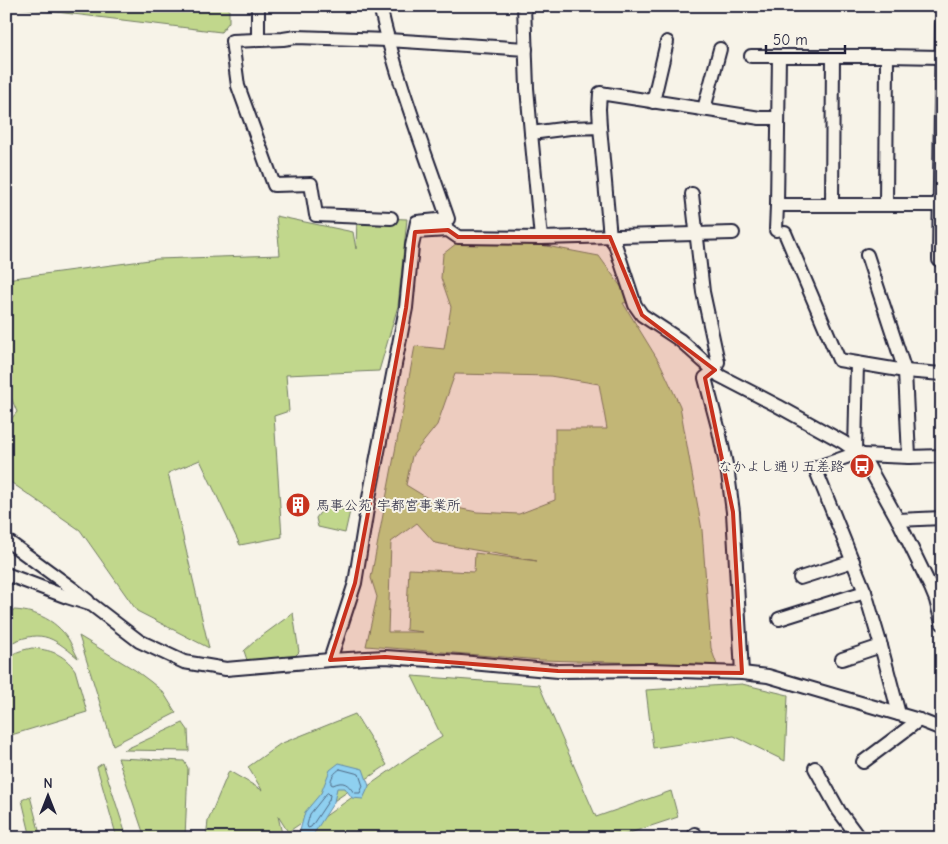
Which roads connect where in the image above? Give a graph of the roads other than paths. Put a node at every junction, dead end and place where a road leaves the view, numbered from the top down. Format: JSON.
{"nodes":[{"id":1,"x":258,"y":6,"type":"edge"},
{"id":2,"x":380,"y":6,"type":"edge"},
{"id":3,"x":524,"y":6,"type":"edge"},
{"id":4,"x":942,"y":24,"type":"edge"},
{"id":5,"x":258,"y":40,"type":"junction"},
{"id":6,"x":388,"y":40,"type":"junction"},
{"id":7,"x":667,"y":42,"type":"dead end"},
{"id":8,"x":526,"y":49,"type":"junction"},
{"id":9,"x":720,"y":49,"type":"dead end"},
{"id":10,"x":751,"y":56,"type":"dead end"},
{"id":11,"x":779,"y":56,"type":"junction"},
{"id":12,"x":833,"y":56,"type":"junction"},
{"id":13,"x":887,"y":56,"type":"junction"},
{"id":14,"x":941,"y":57,"type":"edge"},
{"id":15,"x":653,"y":102,"type":"junction"},
{"id":16,"x":704,"y":109,"type":"junction"},
{"id":17,"x":778,"y":118,"type":"junction"},
{"id":18,"x":600,"y":127,"type":"junction"},
{"id":19,"x":531,"y":133,"type":"junction"},
{"id":20,"x":941,"y":138,"type":"edge"},
{"id":21,"x":692,"y":194,"type":"dead end"},
{"id":22,"x":832,"y":204,"type":"junction"},
{"id":23,"x":777,"y":205,"type":"junction"},
{"id":24,"x":886,"y":205,"type":"junction"},
{"id":25,"x":941,"y":205,"type":"edge"},
{"id":26,"x":391,"y":218,"type":"dead end"},
{"id":27,"x":448,"y":225,"type":"junction"},
{"id":28,"x":733,"y":232,"type":"dead end"},
{"id":29,"x":697,"y":234,"type":"junction"},
{"id":30,"x":610,"y":237,"type":"junction"},
{"id":31,"x":541,"y":238,"type":"junction"},
{"id":32,"x":867,"y":254,"type":"dead end"},
{"id":33,"x":939,"y":260,"type":"dead end"},
{"id":34,"x":857,"y":363,"type":"junction"},
{"id":35,"x":715,"y":370,"type":"junction"},
{"id":36,"x":905,"y":372,"type":"junction"},
{"id":37,"x":942,"y":374,"type":"edge"},
{"id":38,"x":858,"y":453,"type":"junction"},
{"id":39,"x":942,"y":456,"type":"edge"},
{"id":40,"x":909,"y":457,"type":"junction"},
{"id":41,"x":942,"y":518,"type":"edge"},
{"id":42,"x":898,"y":520,"type":"junction"},
{"id":43,"x":6,"y":540,"type":"edge"},
{"id":44,"x":853,"y":561,"type":"junction"},
{"id":45,"x":6,"y":574,"type":"edge"},
{"id":46,"x":800,"y":578,"type":"dead end"},
{"id":47,"x":864,"y":592,"type":"junction"},
{"id":48,"x":939,"y":599,"type":"edge"},
{"id":49,"x":92,"y":605,"type":"junction"},
{"id":50,"x":779,"y":619,"type":"dead end"},
{"id":51,"x":942,"y":623,"type":"edge"},
{"id":52,"x":881,"y":646,"type":"junction"},
{"id":53,"x":842,"y":659,"type":"dead end"},
{"id":54,"x":330,"y":660,"type":"junction"},
{"id":55,"x":742,"y":673,"type":"junction"},
{"id":56,"x":900,"y":714,"type":"junction"},
{"id":57,"x":920,"y":720,"type":"junction"},
{"id":58,"x":942,"y":729,"type":"edge"},
{"id":59,"x":863,"y":762,"type":"dead end"},
{"id":60,"x":815,"y":768,"type":"dead end"},
{"id":61,"x":860,"y":838,"type":"edge"}],
"edges":[{"from":1,"to":5,"type":"street"},
{"from":2,"to":6,"type":"street"},
{"from":3,"to":8,"type":"street"},
{"from":4,"to":14,"type":"street"},
{"from":5,"to":6,"type":"street"},
{"from":5,"to":26,"type":"street"},
{"from":6,"to":8,"type":"street"},
{"from":6,"to":27,"type":"street"},
{"from":7,"to":15,"type":"street"},
{"from":8,"to":19,"type":"street"},
{"from":9,"to":16,"type":"street"},
{"from":10,"to":11,"type":"street"},
{"from":11,"to":12,"type":"street"},
{"from":11,"to":17,"type":"street"},
{"from":12,"to":13,"type":"street"},
{"from":12,"to":22,"type":"street"},
{"from":13,"to":14,"type":"street"},
{"from":13,"to":24,"type":"street"},
{"from":14,"to":20,"type":"street"},
{"from":15,"to":16,"type":"street"},
{"from":15,"to":18,"type":"street"},
{"from":16,"to":17,"type":"street"},
{"from":17,"to":23,"type":"street"},
{"from":18,"to":19,"type":"street"},
{"from":18,"to":30,"type":"street"},
{"from":19,"to":31,"type":"street"},
{"from":20,"to":25,"type":"street"},
{"from":21,"to":29,"type":"street"},
{"from":22,"to":23,"type":"street"},
{"from":22,"to":24,"type":"street"},
{"from":23,"to":34,"type":"street"},
{"from":24,"to":25,"type":"street"},
{"from":25,"to":33,"type":"street"},
{"from":27,"to":31,"type":"street"},
{"from":27,"to":54,"type":"street"},
{"from":28,"to":29,"type":"street"},
{"from":29,"to":30,"type":"street"},
{"from":29,"to":35,"type":"street"},
{"from":30,"to":31,"type":"street"},
{"from":30,"to":35,"type":"street"},
{"from":32,"to":36,"type":"street"},
{"from":34,"to":36,"type":"street"},
{"from":34,"to":38,"type":"street"},
{"from":35,"to":38,"type":"street"},
{"from":35,"to":55,"type":"street"},
{"from":36,"to":37,"type":"street"},
{"from":36,"to":40,"type":"street"},
{"from":38,"to":40,"type":"street"},
{"from":38,"to":42,"type":"street"},
{"from":38,"to":44,"type":"street"},
{"from":39,"to":40,"type":"street"},
{"from":41,"to":42,"type":"street"},
{"from":42,"to":48,"type":"street"},
{"from":43,"to":49,"type":"street"},
{"from":44,"to":46,"type":"street"},
{"from":44,"to":47,"type":"street"},
{"from":45,"to":49,"type":"street"},
{"from":47,"to":50,"type":"street"},
{"from":47,"to":52,"type":"street"},
{"from":48,"to":51,"type":"street"},
{"from":49,"to":54,"type":"street"},
{"from":52,"to":53,"type":"street"},
{"from":52,"to":56,"type":"street"},
{"from":54,"to":55,"type":"street"},
{"from":55,"to":56,"type":"street"},
{"from":56,"to":57,"type":"street"},
{"from":57,"to":58,"type":"street"},
{"from":57,"to":59,"type":"street"},
{"from":60,"to":61,"type":"street"}]}
